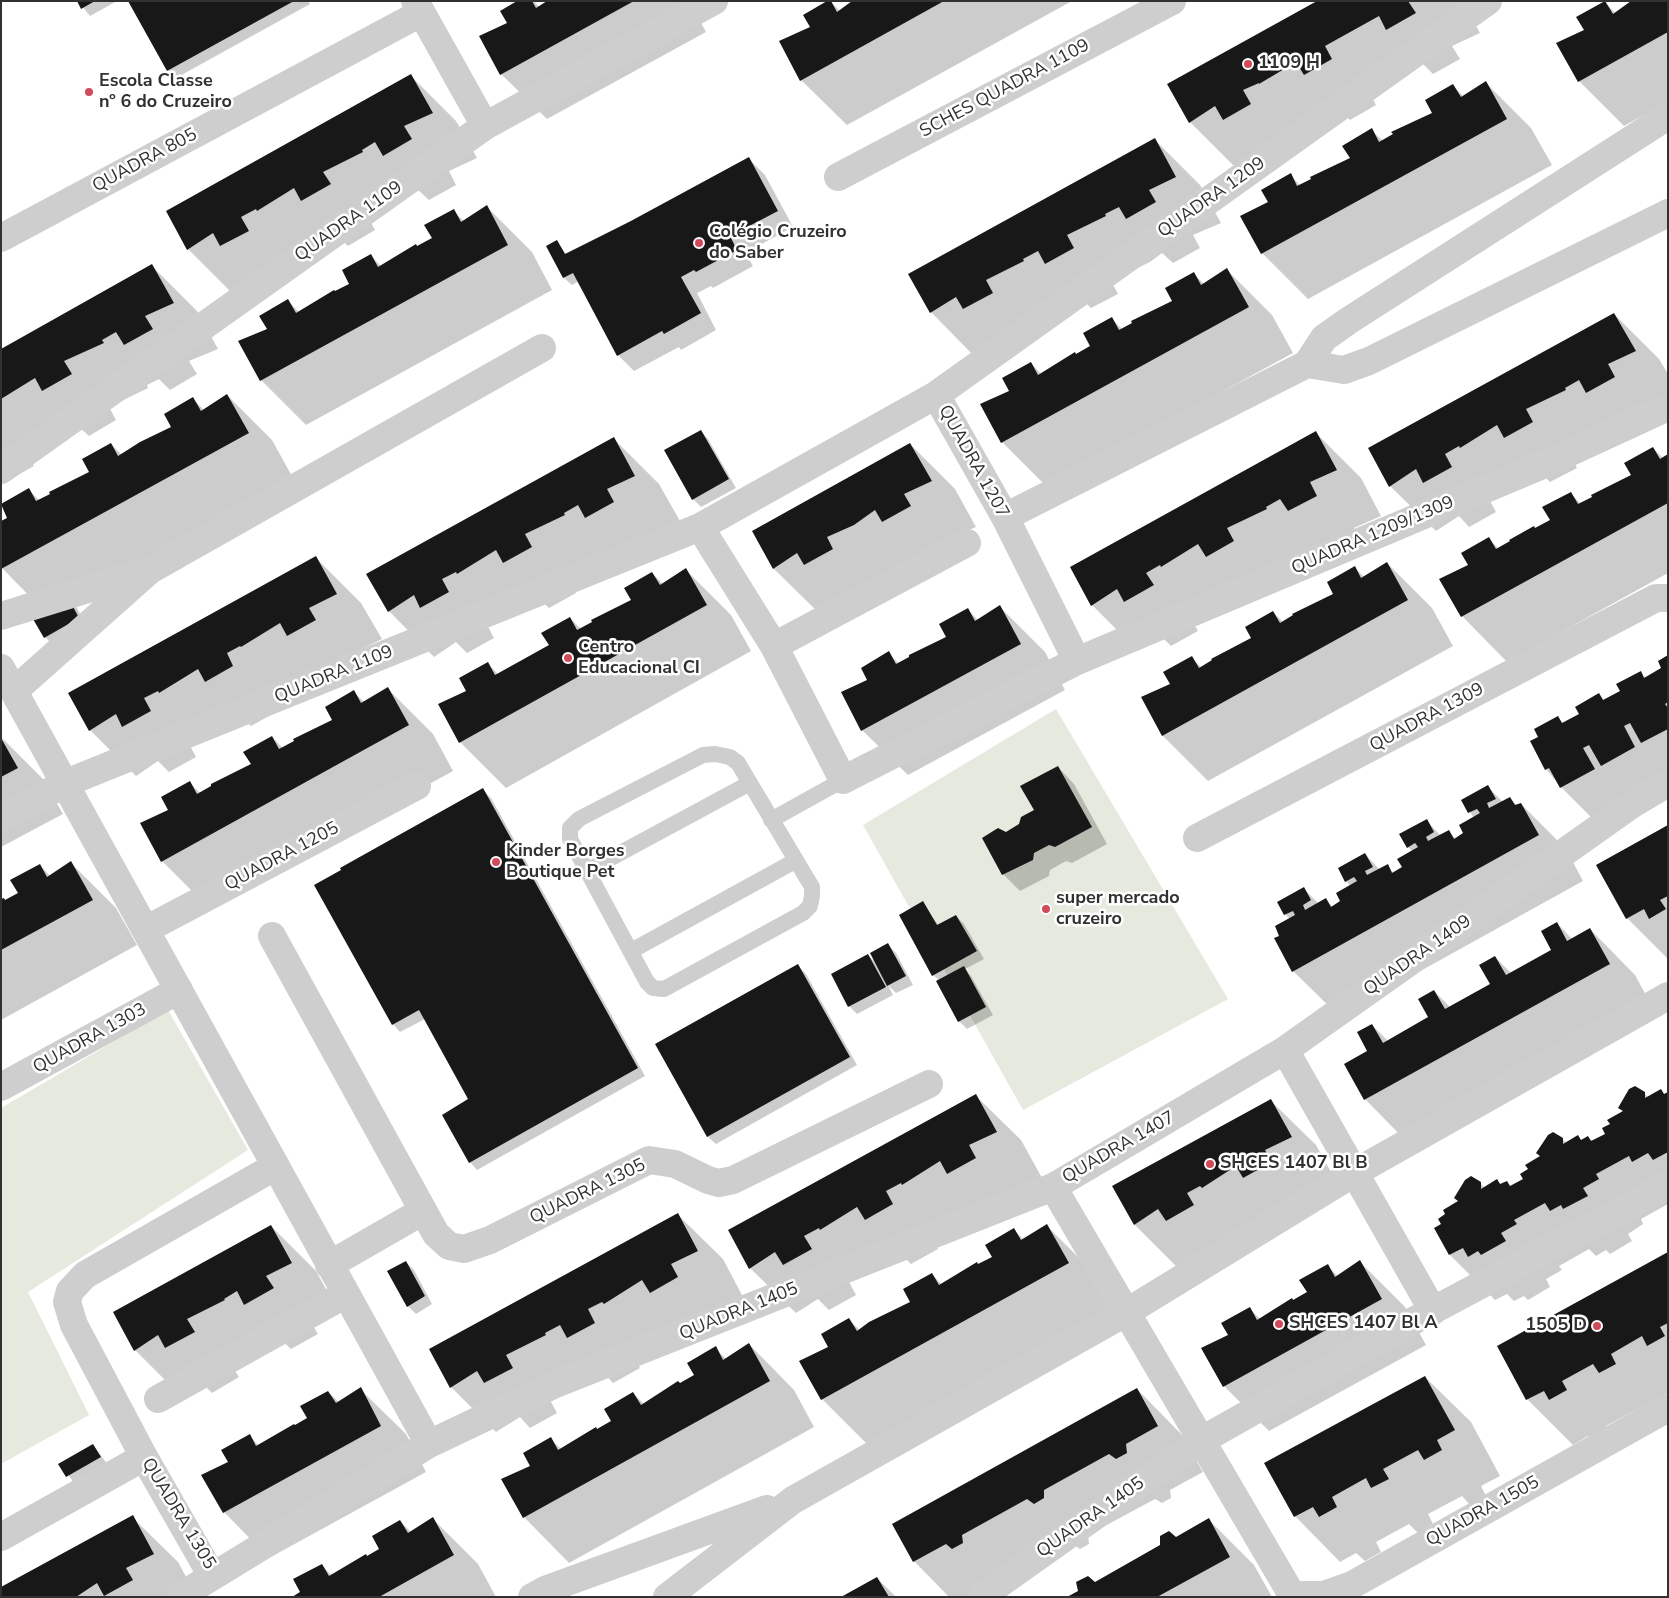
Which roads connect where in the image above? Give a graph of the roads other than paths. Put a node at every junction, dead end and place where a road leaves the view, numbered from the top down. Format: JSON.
{"nodes":[{"id":1,"x":1172,"y":1,"type":"edge"},
{"id":2,"x":1488,"y":1,"type":"edge"},
{"id":3,"x":712,"y":2,"type":"edge"},
{"id":4,"x":418,"y":7,"type":"edge"},
{"id":5,"x":1668,"y":116,"type":"edge"},
{"id":6,"x":485,"y":126,"type":"junction"},
{"id":7,"x":838,"y":177,"type":"dead end"},
{"id":8,"x":1668,"y":213,"type":"edge"},
{"id":9,"x":1,"y":238,"type":"edge"},
{"id":10,"x":542,"y":348,"type":"dead end"},
{"id":11,"x":1307,"y":364,"type":"junction"},
{"id":12,"x":936,"y":395,"type":"junction"},
{"id":13,"x":1668,"y":407,"type":"edge"},
{"id":14,"x":1,"y":470,"type":"edge"},
{"id":15,"x":1005,"y":517,"type":"junction"},
{"id":16,"x":700,"y":527,"type":"junction"},
{"id":17,"x":967,"y":543,"type":"dead end"},
{"id":18,"x":150,"y":570,"type":"junction"},
{"id":19,"x":1664,"y":590,"type":"edge"},
{"id":20,"x":1,"y":616,"type":"edge"},
{"id":21,"x":774,"y":646,"type":"junction"},
{"id":22,"x":1077,"y":660,"type":"junction"},
{"id":23,"x":8,"y":679,"type":"edge"},
{"id":24,"x":844,"y":780,"type":"junction"},
{"id":25,"x":66,"y":783,"type":"junction"},
{"id":26,"x":750,"y":783,"type":"junction"},
{"id":27,"x":1668,"y":783,"type":"edge"},
{"id":28,"x":417,"y":786,"type":"dead end"},
{"id":29,"x":1,"y":817,"type":"edge"},
{"id":30,"x":771,"y":820,"type":"junction"},
{"id":31,"x":1197,"y":838,"type":"dead end"},
{"id":32,"x":795,"y":861,"type":"junction"},
{"id":33,"x":587,"y":871,"type":"junction"},
{"id":34,"x":147,"y":929,"type":"junction"},
{"id":35,"x":272,"y":936,"type":"dead end"},
{"id":36,"x":631,"y":951,"type":"junction"},
{"id":37,"x":179,"y":990,"type":"junction"},
{"id":38,"x":1668,"y":996,"type":"edge"},
{"id":39,"x":1285,"y":1050,"type":"junction"},
{"id":40,"x":928,"y":1084,"type":"dead end"},
{"id":41,"x":1,"y":1087,"type":"edge"},
{"id":42,"x":276,"y":1166,"type":"junction"},
{"id":43,"x":1354,"y":1173,"type":"junction"},
{"id":44,"x":1668,"y":1185,"type":"edge"},
{"id":45,"x":1053,"y":1187,"type":"junction"},
{"id":46,"x":423,"y":1212,"type":"junction"},
{"id":47,"x":330,"y":1265,"type":"junction"},
{"id":48,"x":346,"y":1294,"type":"junction"},
{"id":49,"x":1432,"y":1311,"type":"junction"},
{"id":50,"x":1126,"y":1312,"type":"junction"},
{"id":51,"x":158,"y":1399,"type":"dead end"},
{"id":52,"x":1668,"y":1408,"type":"edge"},
{"id":53,"x":1202,"y":1440,"type":"junction"},
{"id":54,"x":429,"y":1444,"type":"junction"},
{"id":55,"x":144,"y":1457,"type":"junction"},
{"id":56,"x":793,"y":1500,"type":"junction"},
{"id":57,"x":1,"y":1537,"type":"edge"},
{"id":58,"x":212,"y":1576,"type":"junction"},
{"id":59,"x":1290,"y":1596,"type":"edge"},
{"id":60,"x":179,"y":1597,"type":"edge"},
{"id":61,"x":532,"y":1597,"type":"edge"},
{"id":62,"x":667,"y":1597,"type":"edge"},
{"id":63,"x":981,"y":1597,"type":"edge"}],
"edges":[{"from":1,"to":7,"type":"street","name":"SCHES QUADRA 1109"},
{"from":2,"to":12,"type":"street","name":"QUADRA 1209"},
{"from":3,"to":6,"type":"street","name":"QUADRA 1109"},
{"from":4,"to":6,"type":"street","name":"QUADRA 805"},
{"from":4,"to":9,"type":"street","name":"QUADRA 805"},
{"from":5,"to":11,"type":"street"},
{"from":6,"to":14,"type":"street","name":"QUADRA 1109"},
{"from":8,"to":11,"type":"street"},
{"from":10,"to":18,"type":"street"},
{"from":11,"to":15,"type":"street"},
{"from":12,"to":15,"type":"street","name":"QUADRA 1207"},
{"from":12,"to":16,"type":"street","name":"QUADRA 1207"},
{"from":13,"to":22,"type":"street","name":"QUADRA 1209/1309"},
{"from":15,"to":22,"type":"street","name":"QUADRA 1207"},
{"from":16,"to":21,"type":"street"},
{"from":16,"to":25,"type":"street","name":"QUADRA 1109"},
{"from":17,"to":21,"type":"street"},
{"from":18,"to":20,"type":"street"},
{"from":18,"to":23,"type":"street"},
{"from":19,"to":31,"type":"street","name":"QUADRA 1309"},
{"from":21,"to":24,"type":"street"},
{"from":22,"to":24,"type":"street"},
{"from":23,"to":25,"type":"street"},
{"from":24,"to":30,"type":"lane"},
{"from":25,"to":29,"type":"street","name":"QUADRA 1109"},
{"from":25,"to":34,"type":"street"},
{"from":26,"to":30,"type":"lane"},
{"from":26,"to":33,"type":"lane"},
{"from":26,"to":33,"type":"lane"},
{"from":27,"to":39,"type":"street","name":"QUADRA 1409"},
{"from":28,"to":34,"type":"street","name":"QUADRA 1205"},
{"from":30,"to":32,"type":"lane"},
{"from":32,"to":36,"type":"lane"},
{"from":32,"to":36,"type":"lane"},
{"from":33,"to":36,"type":"lane"},
{"from":34,"to":37,"type":"street"},
{"from":35,"to":46,"type":"street","name":"QUADRA 1305"},
{"from":37,"to":41,"type":"street","name":"QUADRA 1303"},
{"from":37,"to":42,"type":"street"},
{"from":38,"to":43,"type":"street"},
{"from":39,"to":43,"type":"street"},
{"from":39,"to":45,"type":"street","name":"QUADRA 1407"},
{"from":40,"to":46,"type":"street","name":"QUADRA 1305"},
{"from":42,"to":47,"type":"street"},
{"from":42,"to":55,"type":"street","name":"QUADRA 1305"},
{"from":43,"to":49,"type":"street"},
{"from":43,"to":50,"type":"street"},
{"from":44,"to":49,"type":"street"},
{"from":45,"to":50,"type":"street","name":"QUADRA 1407"},
{"from":45,"to":54,"type":"street","name":"QUADRA 1405"},
{"from":46,"to":47,"type":"street"},
{"from":47,"to":48,"type":"street"},
{"from":48,"to":51,"type":"street"},
{"from":48,"to":54,"type":"street"},
{"from":49,"to":53,"type":"street"},
{"from":50,"to":53,"type":"street","name":"QUADRA 1407"},
{"from":50,"to":56,"type":"street"},
{"from":52,"to":59,"type":"street","name":"QUADRA 1505"},
{"from":53,"to":59,"type":"street","name":"QUADRA 1505"},
{"from":53,"to":63,"type":"street","name":"QUADRA 1405"},
{"from":54,"to":58,"type":"street","name":"QUADRA 1305"},
{"from":55,"to":57,"type":"street"},
{"from":55,"to":58,"type":"street","name":"QUADRA 1305"},
{"from":56,"to":61,"type":"street"},
{"from":56,"to":62,"type":"street"},
{"from":58,"to":60,"type":"street"}]}
